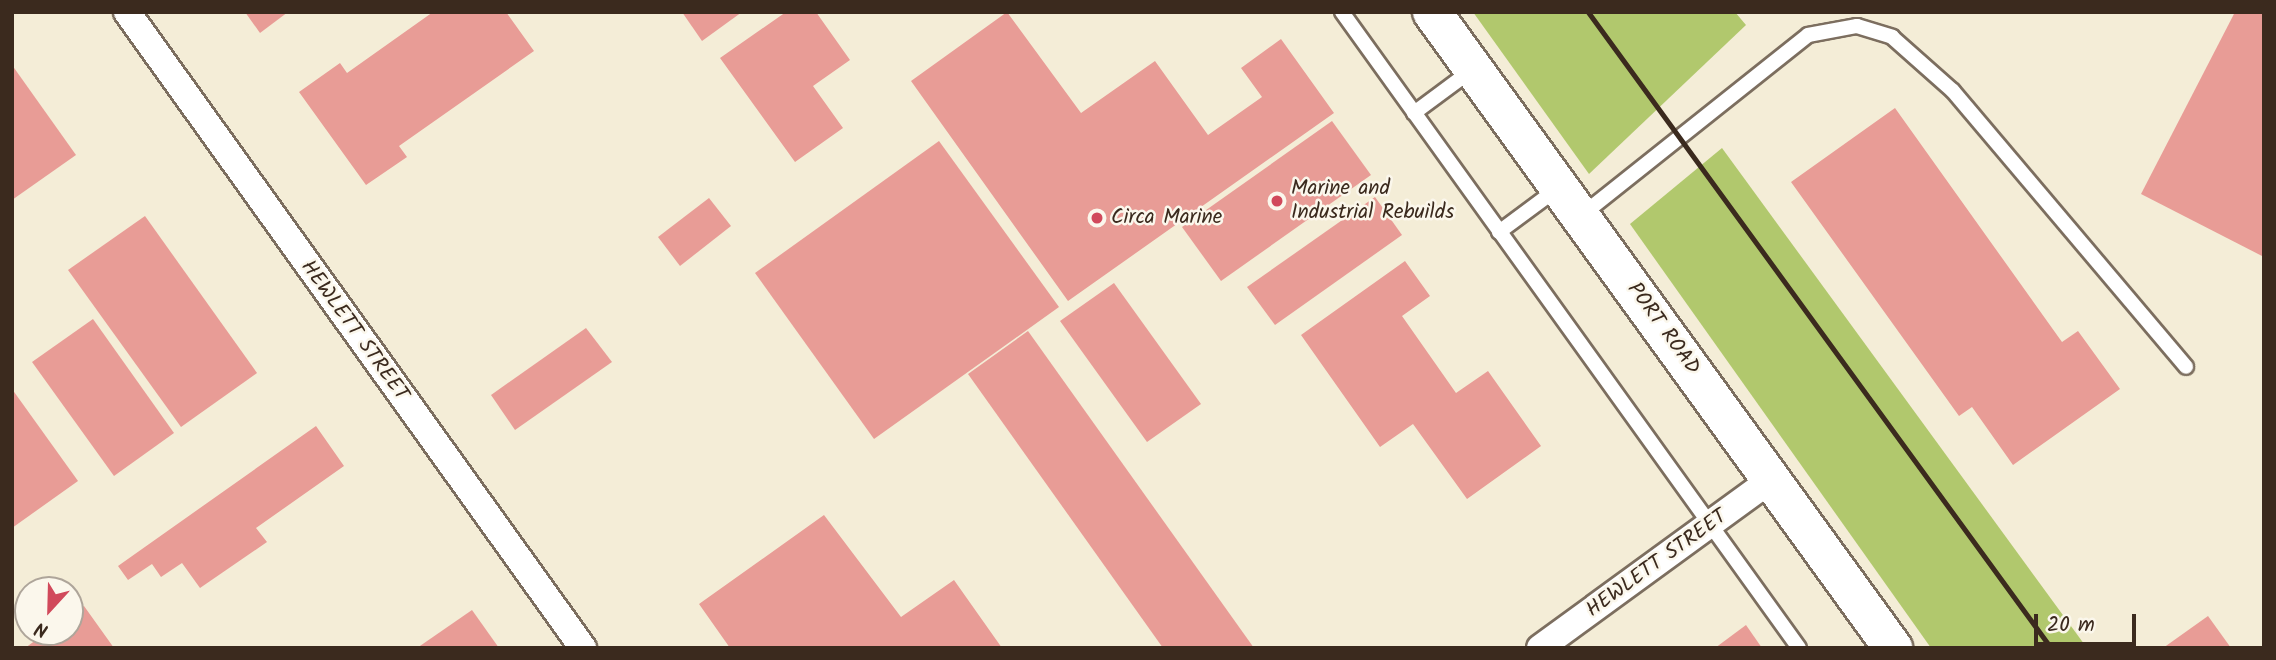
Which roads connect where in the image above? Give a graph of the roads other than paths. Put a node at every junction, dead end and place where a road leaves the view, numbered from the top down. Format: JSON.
{"nodes":[{"id":1,"x":127,"y":12,"type":"edge"},
{"id":2,"x":1342,"y":12,"type":"edge"},
{"id":3,"x":1432,"y":12,"type":"edge"},
{"id":4,"x":1474,"y":69,"type":"junction"},
{"id":5,"x":1414,"y":113,"type":"junction"},
{"id":6,"x":1570,"y":201,"type":"junction"},
{"id":7,"x":1499,"y":232,"type":"junction"},
{"id":8,"x":2186,"y":367,"type":"dead end"},
{"id":9,"x":1772,"y":479,"type":"junction"},
{"id":10,"x":1710,"y":526,"type":"junction"},
{"id":11,"x":583,"y":648,"type":"edge"},
{"id":12,"x":1540,"y":648,"type":"edge"},
{"id":13,"x":1799,"y":648,"type":"edge"},
{"id":14,"x":1893,"y":648,"type":"edge"}],
"edges":[{"from":1,"to":11,"type":"street","name":"HEWLETT STREET"},
{"from":2,"to":5,"type":"lane"},
{"from":3,"to":4,"type":"main road","name":"PORT ROAD"},
{"from":4,"to":5,"type":"lane"},
{"from":4,"to":6,"type":"main road","name":"PORT ROAD"},
{"from":5,"to":7,"type":"lane"},
{"from":6,"to":7,"type":"lane"},
{"from":6,"to":8,"type":"lane"},
{"from":6,"to":9,"type":"main road","name":"PORT ROAD"},
{"from":7,"to":10,"type":"lane"},
{"from":9,"to":10,"type":"street","name":"HEWLETT STREET"},
{"from":9,"to":14,"type":"main road","name":"PORT ROAD"},
{"from":10,"to":12,"type":"street","name":"HEWLETT STREET"},
{"from":10,"to":13,"type":"lane"}]}
